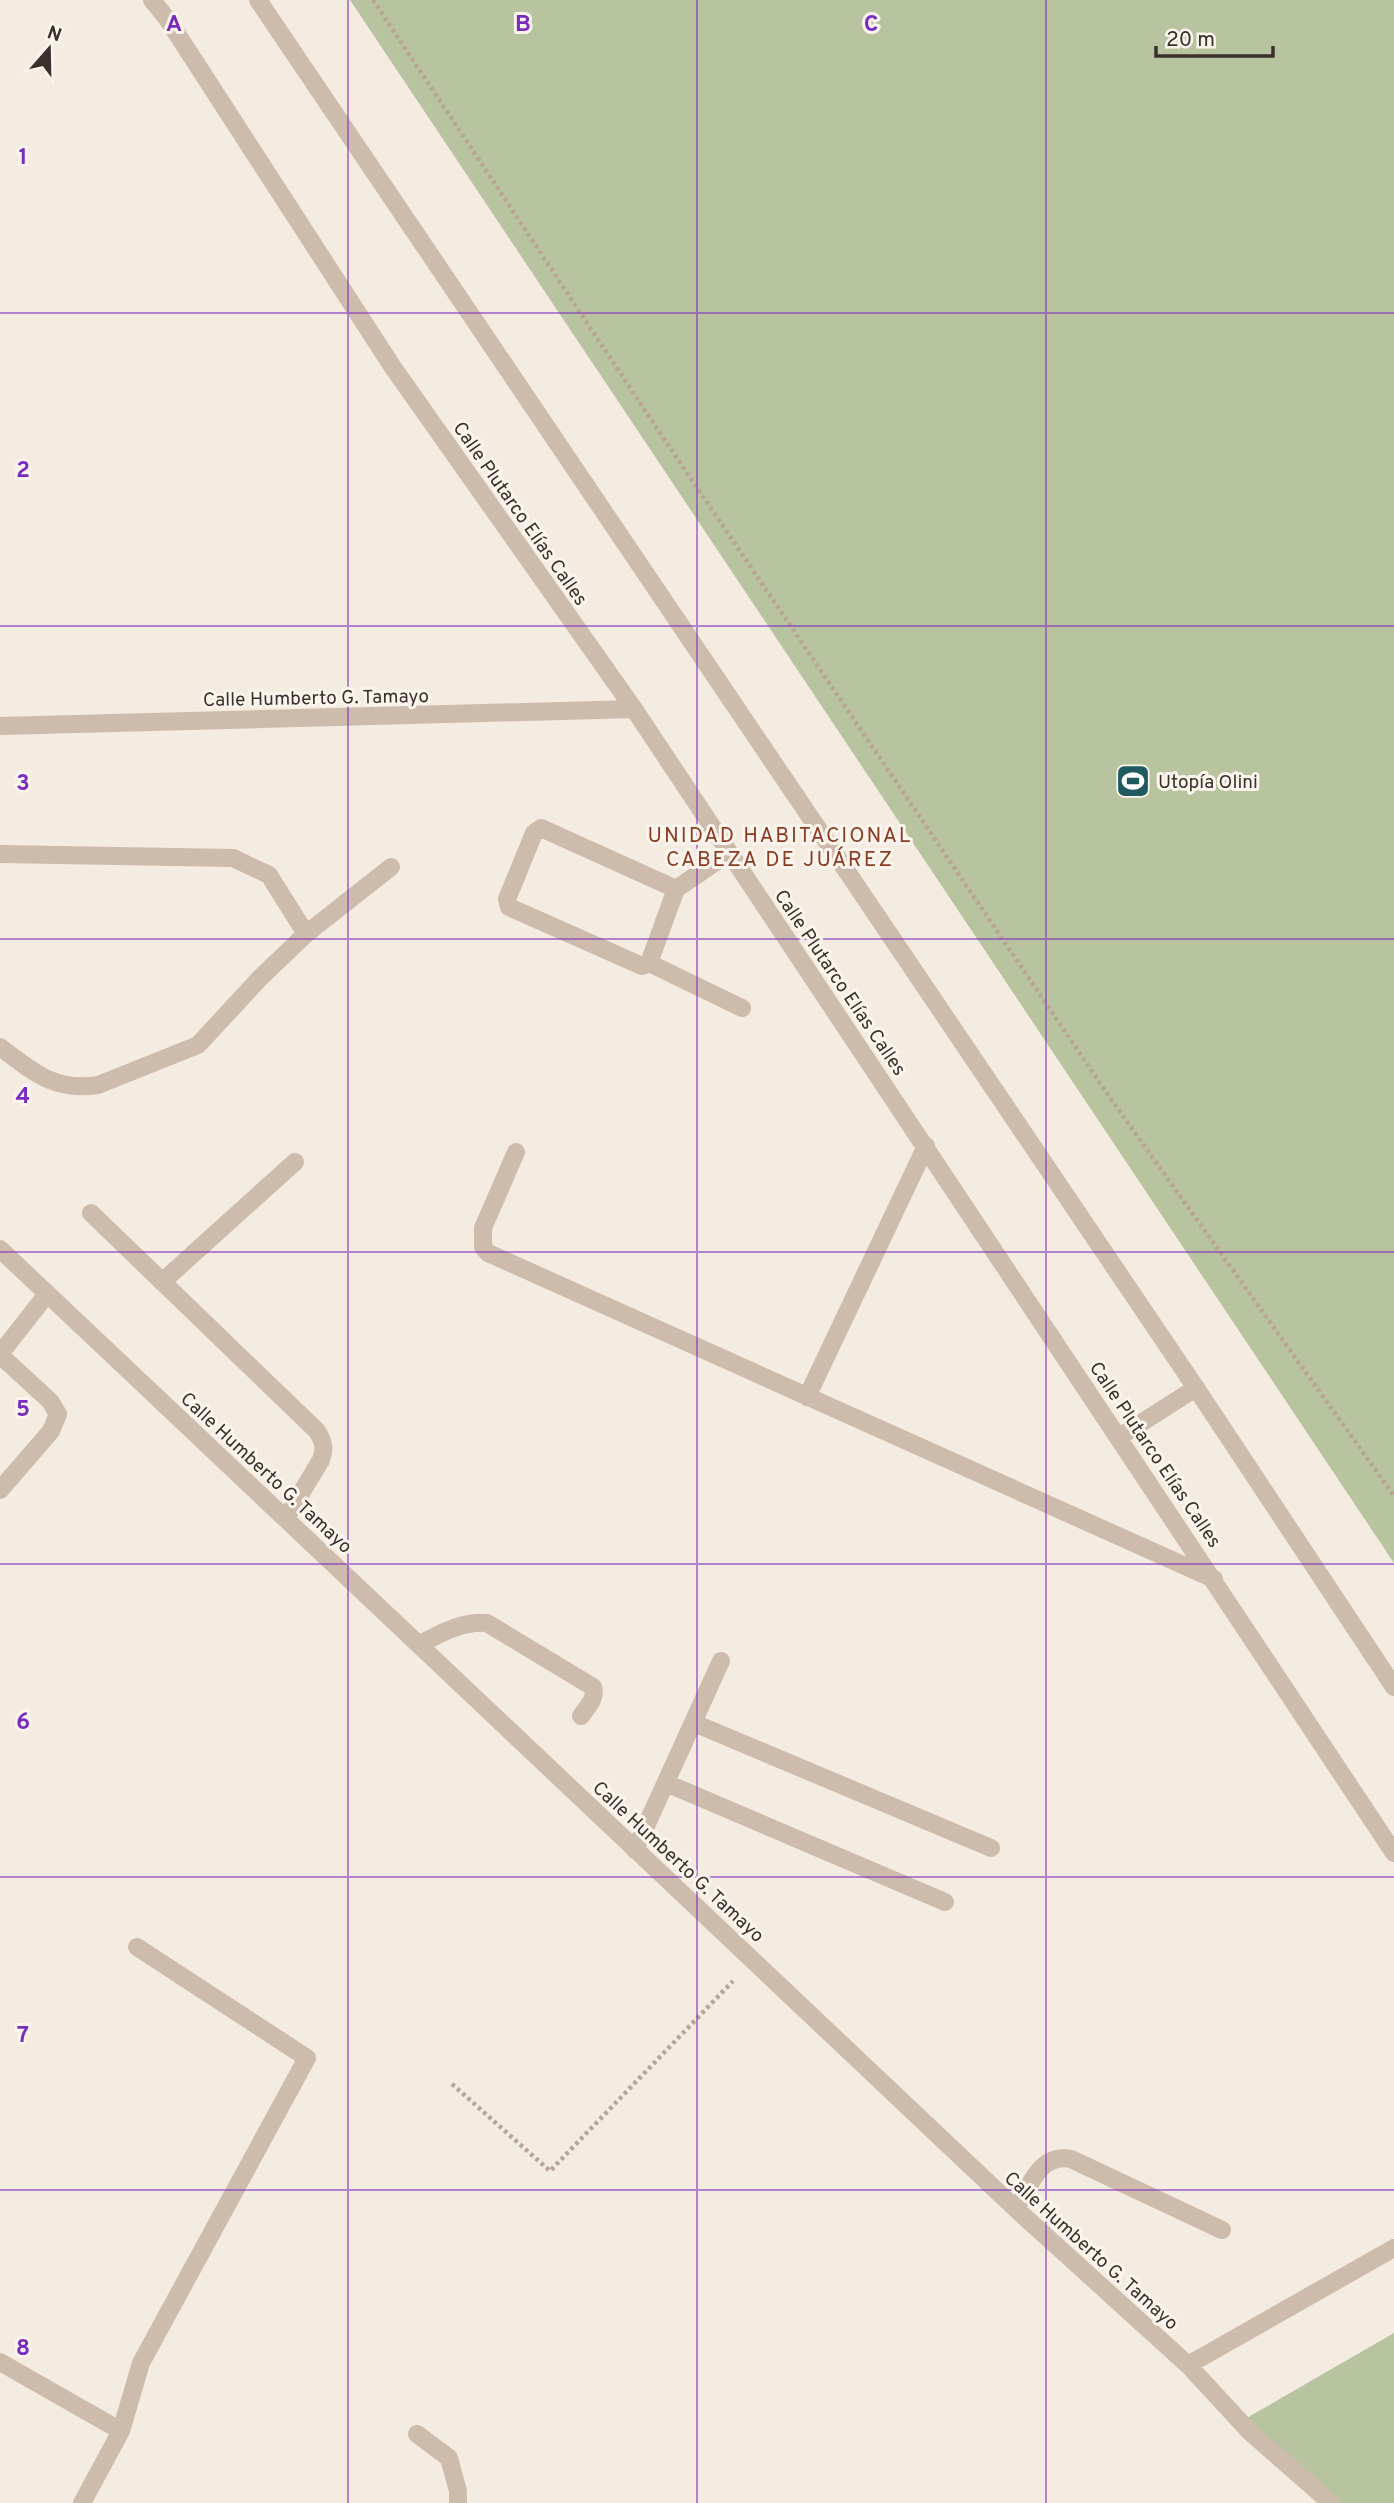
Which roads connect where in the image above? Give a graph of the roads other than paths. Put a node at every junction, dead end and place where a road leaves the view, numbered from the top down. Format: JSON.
{"nodes":[{"id":1,"x":152,"y":0,"type":"edge"},
{"id":2,"x":258,"y":0,"type":"edge"},
{"id":3,"x":634,"y":709,"type":"junction"},
{"id":4,"x":0,"y":726,"type":"edge"},
{"id":5,"x":729,"y":853,"type":"junction"},
{"id":6,"x":0,"y":855,"type":"edge"},
{"id":7,"x":391,"y":867,"type":"dead end"},
{"id":8,"x":676,"y":889,"type":"junction"},
{"id":9,"x":306,"y":934,"type":"junction"},
{"id":10,"x":649,"y":964,"type":"junction"},
{"id":11,"x":742,"y":1008,"type":"dead end"},
{"id":12,"x":0,"y":1047,"type":"edge"},
{"id":13,"x":926,"y":1146,"type":"junction"},
{"id":14,"x":516,"y":1152,"type":"dead end"},
{"id":15,"x":295,"y":1162,"type":"dead end"},
{"id":16,"x":92,"y":1213,"type":"dead end"},
{"id":17,"x":0,"y":1249,"type":"edge"},
{"id":18,"x":162,"y":1282,"type":"junction"},
{"id":19,"x":47,"y":1294,"type":"junction"},
{"id":20,"x":0,"y":1354,"type":"edge"},
{"id":21,"x":1196,"y":1388,"type":"junction"},
{"id":22,"x":807,"y":1397,"type":"junction"},
{"id":23,"x":1119,"y":1437,"type":"junction"},
{"id":24,"x":0,"y":1490,"type":"edge"},
{"id":25,"x":286,"y":1518,"type":"junction"},
{"id":26,"x":1214,"y":1579,"type":"junction"},
{"id":27,"x":420,"y":1644,"type":"junction"},
{"id":28,"x":721,"y":1661,"type":"dead end"},
{"id":29,"x":1394,"y":1687,"type":"edge"},
{"id":30,"x":581,"y":1716,"type":"dead end"},
{"id":31,"x":694,"y":1723,"type":"junction"},
{"id":32,"x":666,"y":1783,"type":"junction"},
{"id":33,"x":991,"y":1849,"type":"dead end"},
{"id":34,"x":635,"y":1850,"type":"junction"},
{"id":35,"x":1394,"y":1853,"type":"edge"},
{"id":36,"x":946,"y":1902,"type":"dead end"},
{"id":37,"x":137,"y":1947,"type":"dead end"},
{"id":38,"x":1016,"y":2209,"type":"junction"},
{"id":39,"x":1222,"y":2230,"type":"dead end"},
{"id":40,"x":1394,"y":2248,"type":"edge"},
{"id":41,"x":0,"y":2361,"type":"edge"},
{"id":42,"x":1188,"y":2365,"type":"junction"},
{"id":43,"x":121,"y":2431,"type":"junction"},
{"id":44,"x":417,"y":2434,"type":"dead end"},
{"id":45,"x":82,"y":2503,"type":"edge"},
{"id":46,"x":458,"y":2503,"type":"edge"},
{"id":47,"x":1331,"y":2503,"type":"edge"}],
"edges":[{"from":1,"to":3,"type":"street","name":"Calle Plutarco Elías Calles"},
{"from":2,"to":21,"type":"street"},
{"from":3,"to":4,"type":"street","name":"Calle Humberto G. Tamayo"},
{"from":3,"to":5,"type":"street","name":"Calle Plutarco Elías Calles"},
{"from":5,"to":8,"type":"street"},
{"from":5,"to":13,"type":"street","name":"Calle Plutarco Elías Calles"},
{"from":6,"to":9,"type":"street"},
{"from":7,"to":9,"type":"street"},
{"from":8,"to":10,"type":"street"},
{"from":8,"to":10,"type":"street"},
{"from":9,"to":12,"type":"street"},
{"from":10,"to":11,"type":"street"},
{"from":13,"to":22,"type":"street"},
{"from":13,"to":23,"type":"street","name":"Calle Plutarco Elías Calles"},
{"from":14,"to":22,"type":"street"},
{"from":15,"to":18,"type":"street"},
{"from":16,"to":18,"type":"street"},
{"from":17,"to":19,"type":"street","name":"Calle Humberto G. Tamayo"},
{"from":18,"to":25,"type":"street"},
{"from":19,"to":20,"type":"street"},
{"from":19,"to":25,"type":"street","name":"Calle Humberto G. Tamayo"},
{"from":20,"to":24,"type":"street"},
{"from":21,"to":23,"type":"street"},
{"from":21,"to":29,"type":"street"},
{"from":22,"to":26,"type":"street"},
{"from":23,"to":26,"type":"street","name":"Calle Plutarco Elías Calles"},
{"from":25,"to":27,"type":"street","name":"Calle Humberto G. Tamayo"},
{"from":26,"to":35,"type":"street","name":"Calle Plutarco Elías Calles"},
{"from":27,"to":30,"type":"street"},
{"from":27,"to":34,"type":"street","name":"Calle Humberto G. Tamayo"},
{"from":28,"to":31,"type":"street"},
{"from":31,"to":32,"type":"street"},
{"from":31,"to":33,"type":"street"},
{"from":32,"to":34,"type":"street"},
{"from":32,"to":36,"type":"street"},
{"from":34,"to":38,"type":"street","name":"Calle Humberto G. Tamayo"},
{"from":37,"to":43,"type":"street"},
{"from":38,"to":39,"type":"street"},
{"from":38,"to":42,"type":"street","name":"Calle Humberto G. Tamayo"},
{"from":40,"to":42,"type":"street"},
{"from":41,"to":43,"type":"street"},
{"from":42,"to":47,"type":"street","name":"Calle Humberto G. Tamayo"},
{"from":43,"to":45,"type":"street"},
{"from":44,"to":46,"type":"street"}]}
